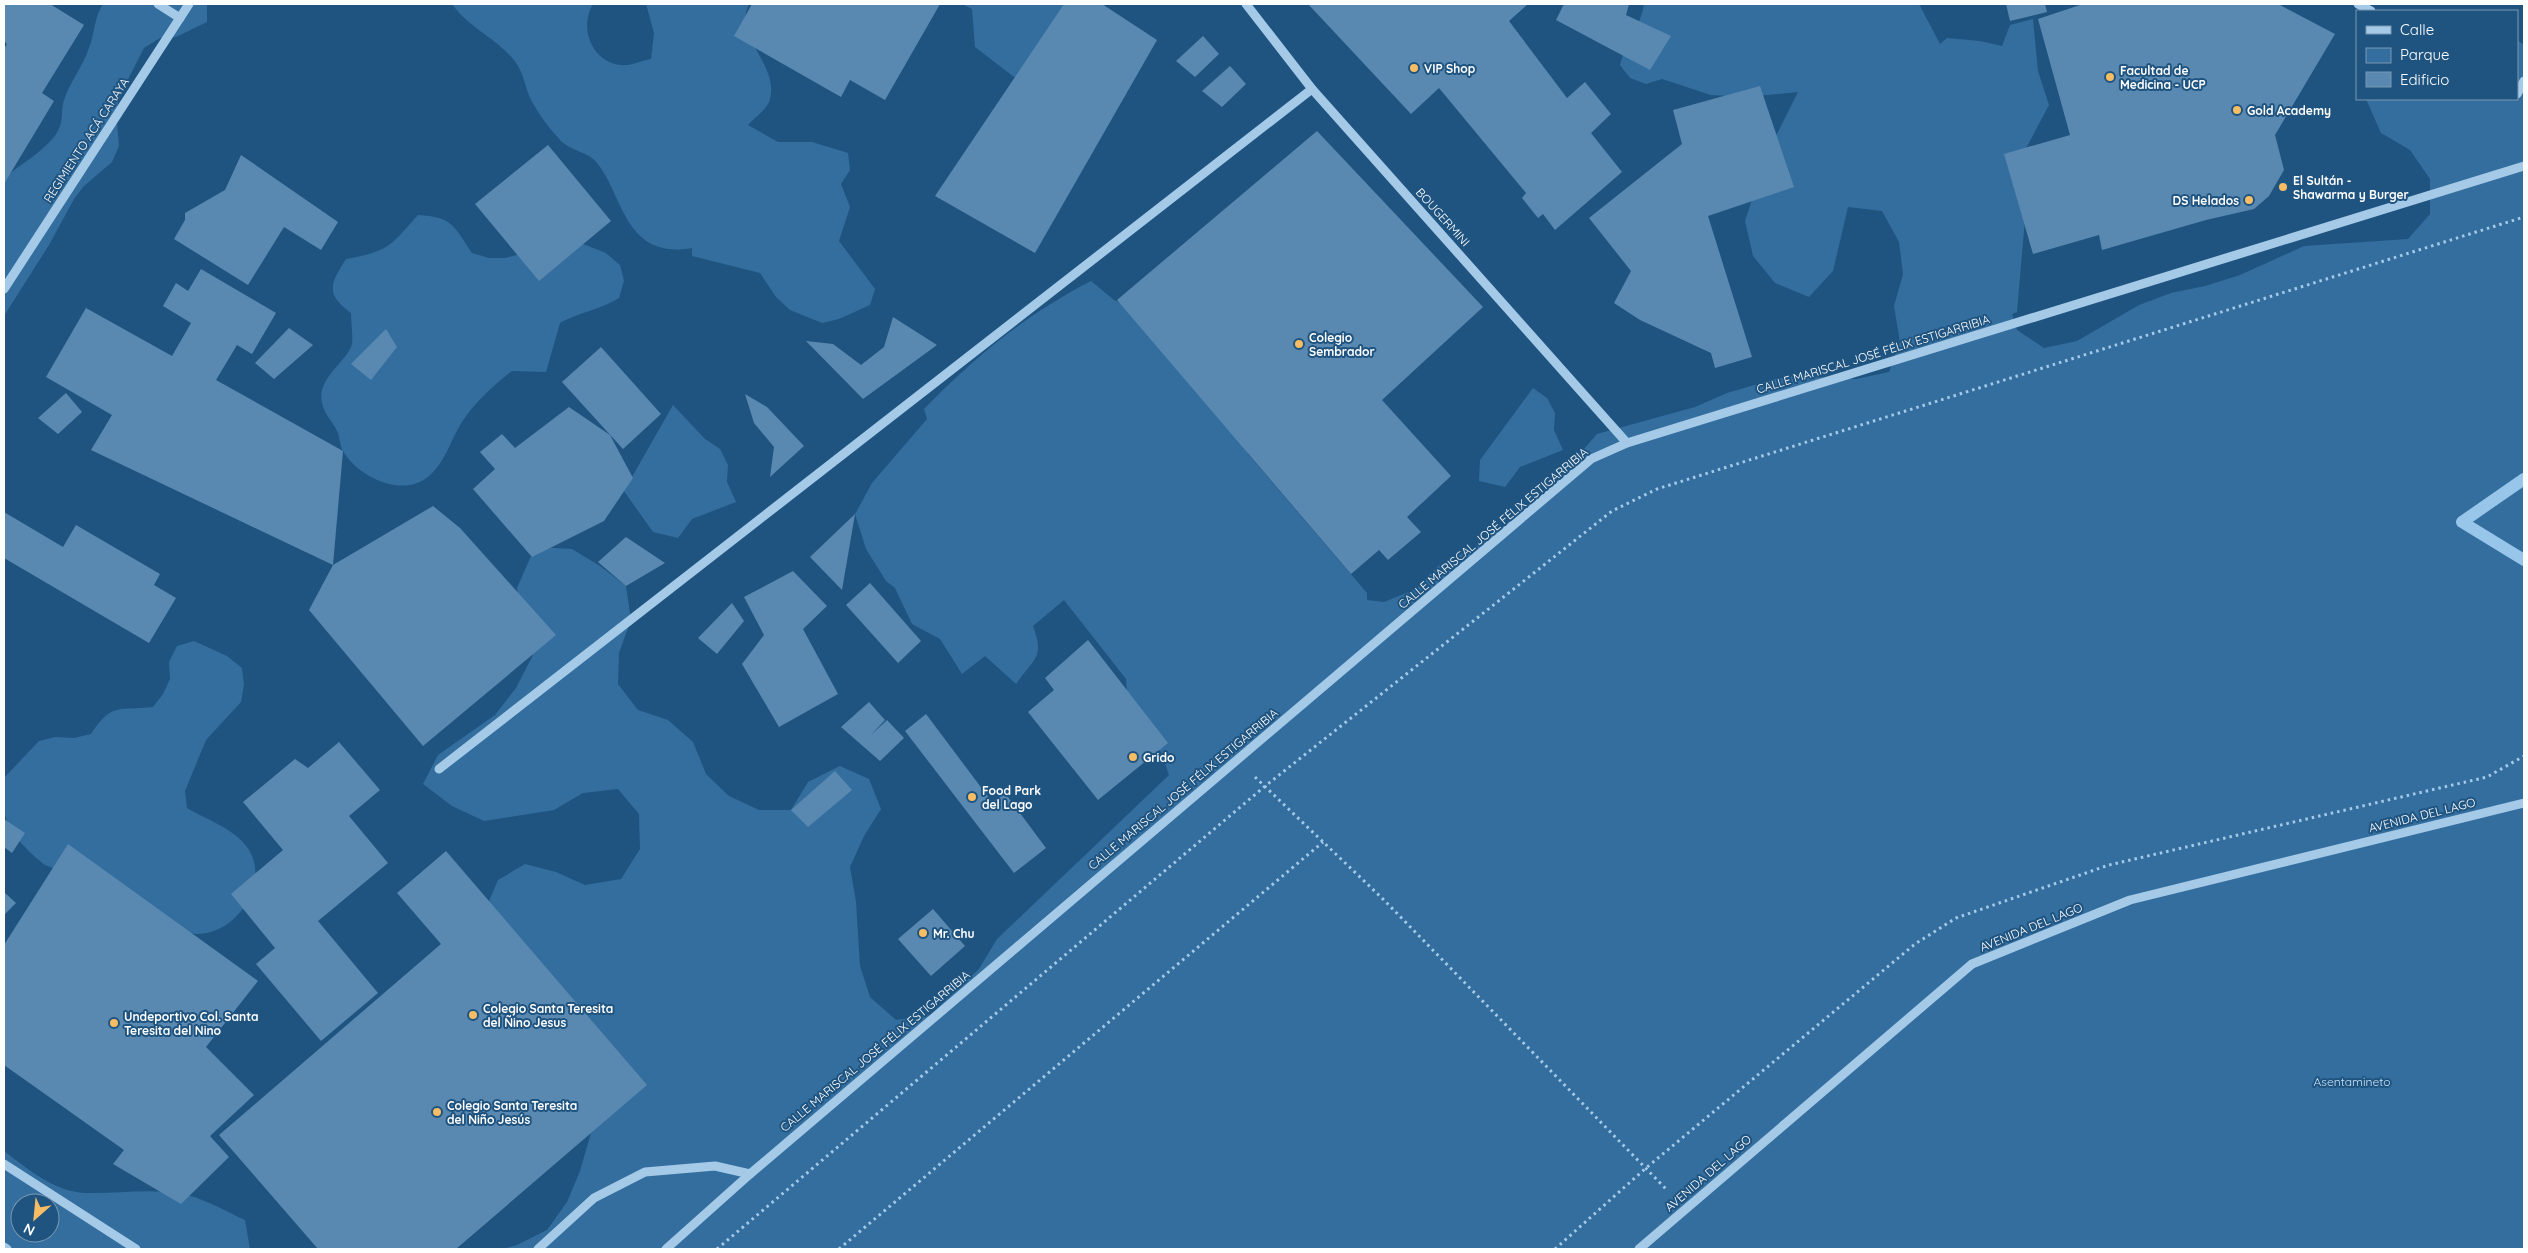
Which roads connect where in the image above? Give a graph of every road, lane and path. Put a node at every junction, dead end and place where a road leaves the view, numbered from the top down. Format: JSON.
{"nodes":[{"id":1,"x":158,"y":4,"type":"edge"},
{"id":2,"x":190,"y":4,"type":"edge"},
{"id":3,"x":1246,"y":4,"type":"edge"},
{"id":4,"x":2358,"y":4,"type":"edge"},
{"id":5,"x":2369,"y":10,"type":"edge"},
{"id":6,"x":180,"y":18,"type":"junction"},
{"id":7,"x":2524,"y":81,"type":"edge"},
{"id":8,"x":1312,"y":89,"type":"junction"},
{"id":9,"x":2518,"y":92,"type":"edge"},
{"id":10,"x":2524,"y":166,"type":"edge"},
{"id":11,"x":2524,"y":217,"type":"edge"},
{"id":12,"x":4,"y":290,"type":"edge"},
{"id":13,"x":1627,"y":443,"type":"junction"},
{"id":14,"x":439,"y":769,"type":"dead end"},
{"id":15,"x":1264,"y":787,"type":"junction"},
{"id":16,"x":2524,"y":803,"type":"edge"},
{"id":17,"x":1323,"y":842,"type":"junction"},
{"id":18,"x":4,"y":1164,"type":"edge"},
{"id":19,"x":1646,"y":1168,"type":"junction"},
{"id":20,"x":750,"y":1174,"type":"junction"},
{"id":21,"x":1685,"y":1208,"type":"junction"},
{"id":22,"x":4,"y":1247,"type":"edge"},
{"id":23,"x":8,"y":1249,"type":"edge"},
{"id":24,"x":136,"y":1249,"type":"edge"},
{"id":25,"x":538,"y":1249,"type":"edge"},
{"id":26,"x":666,"y":1249,"type":"edge"},
{"id":27,"x":717,"y":1249,"type":"edge"},
{"id":28,"x":839,"y":1249,"type":"edge"},
{"id":29,"x":1555,"y":1249,"type":"edge"},
{"id":30,"x":1639,"y":1249,"type":"edge"}],
"edges":[{"from":1,"to":6,"type":"street"},
{"from":2,"to":6,"type":"street","name":"REGIMIENTO ACÁ CARAYA"},
{"from":3,"to":8,"type":"street","name":"BOUGERMINI"},
{"from":4,"to":5,"type":"street"},
{"from":6,"to":12,"type":"street","name":"REGIMIENTO ACÁ CARAYA"},
{"from":7,"to":9,"type":"street"},
{"from":8,"to":13,"type":"street","name":"BOUGERMINI"},
{"from":8,"to":14,"type":"street"},
{"from":10,"to":13,"type":"street","name":"CALLE MARISCAL JOSÉ FÉLIX ESTIGARRIBIA"},
{"from":11,"to":15,"type":"path"},
{"from":13,"to":20,"type":"street","name":"CALLE MARISCAL JOSÉ FÉLIX ESTIGARRIBIA"},
{"from":15,"to":17,"type":"path"},
{"from":15,"to":27,"type":"path"},
{"from":16,"to":21,"type":"street","name":"AVENIDA DEL LAGO"},
{"from":17,"to":19,"type":"path"},
{"from":17,"to":28,"type":"path"},
{"from":18,"to":24,"type":"street"},
{"from":19,"to":21,"type":"path"},
{"from":19,"to":29,"type":"path"},
{"from":20,"to":25,"type":"street"},
{"from":20,"to":26,"type":"street","name":"CALLE MARISCAL JOSÉ FÉLIX ESTIGARRIBIA"},
{"from":21,"to":30,"type":"street","name":"AVENIDA DEL LAGO"},
{"from":22,"to":23,"type":"street"}]}
